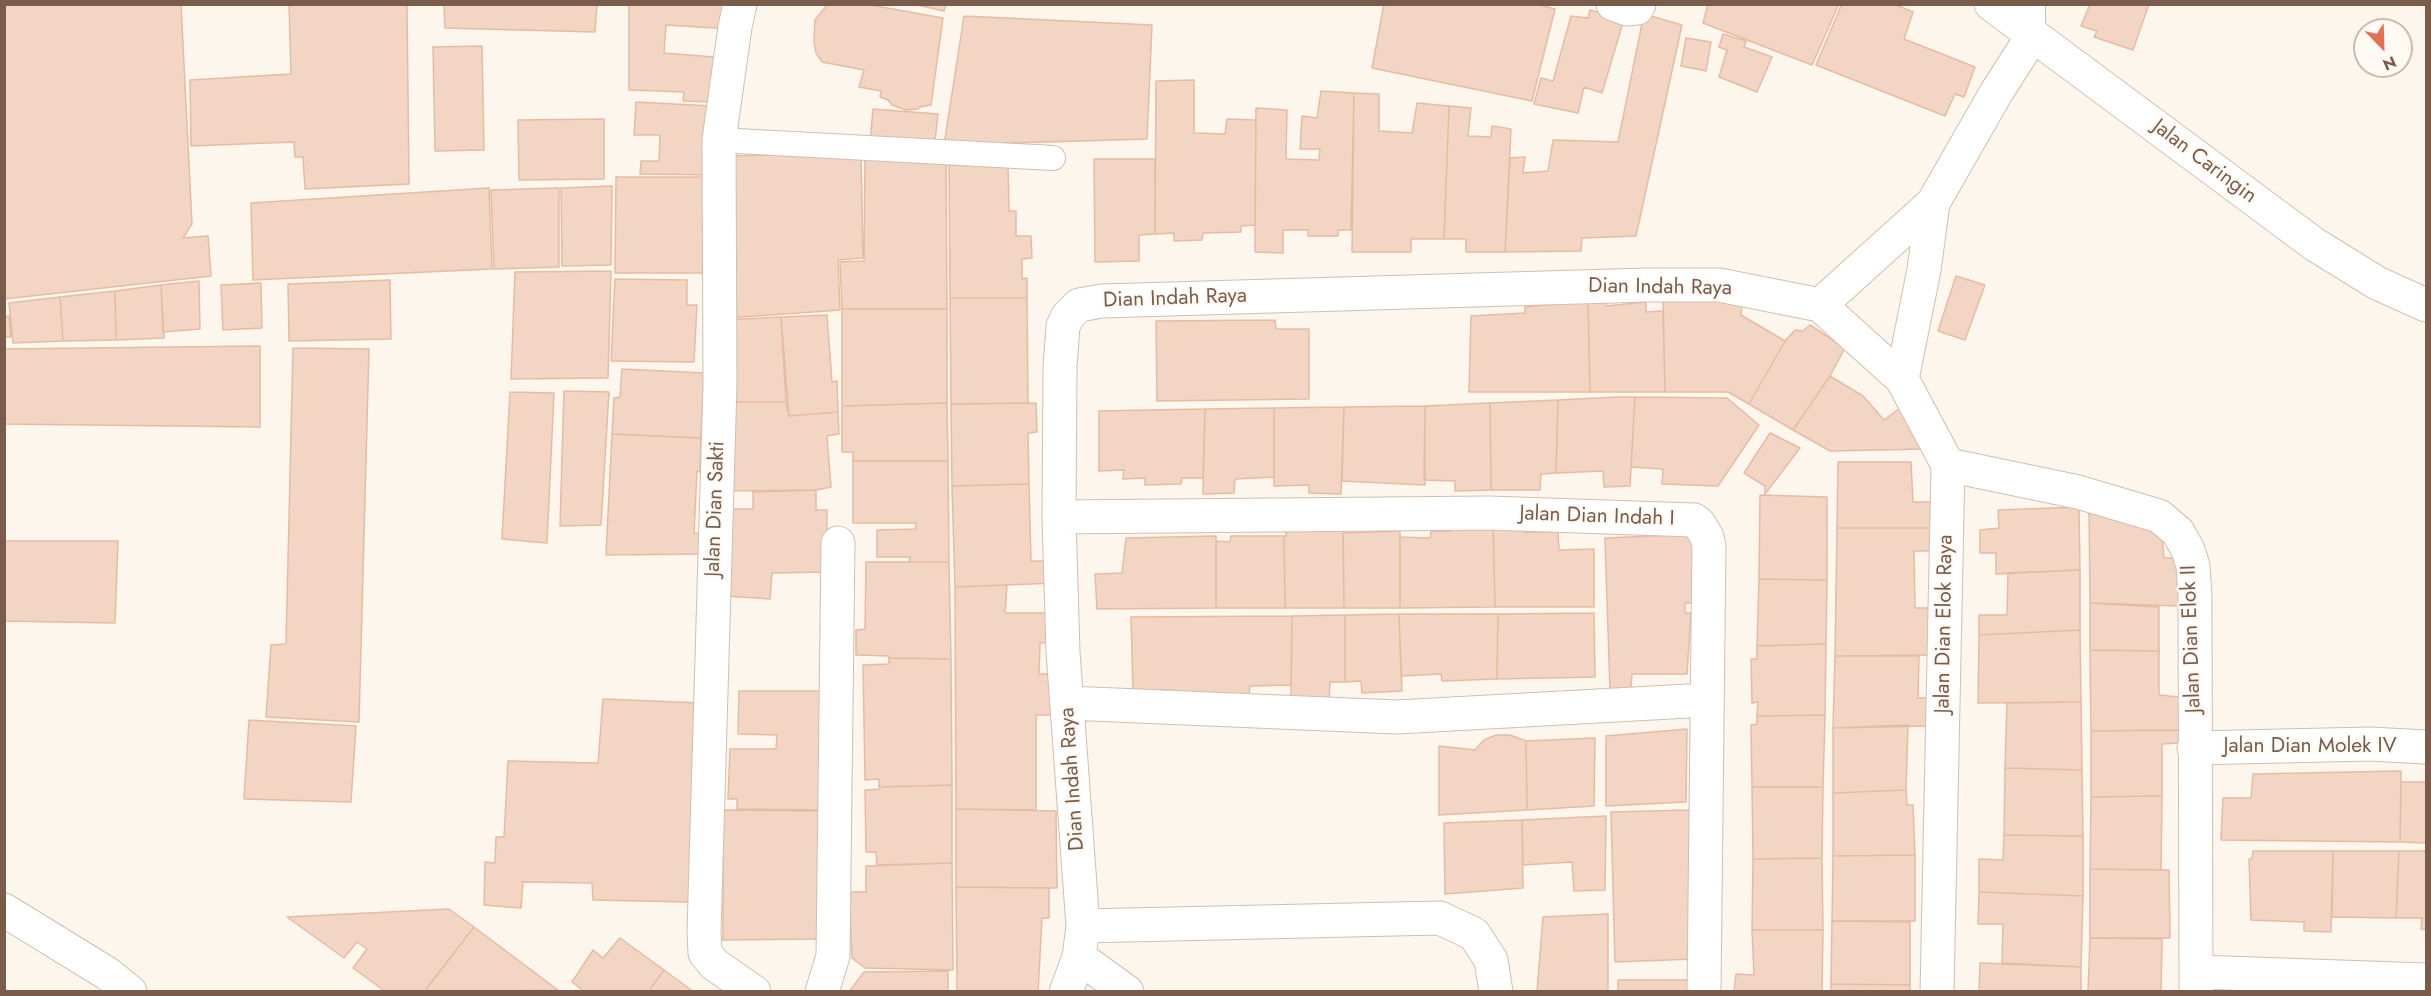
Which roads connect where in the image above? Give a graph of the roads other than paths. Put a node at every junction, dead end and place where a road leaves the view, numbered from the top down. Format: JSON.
{"nodes":[{"id":1,"x":740,"y":4,"type":"edge"},
{"id":2,"x":1613,"y":4,"type":"edge"},
{"id":3,"x":1640,"y":4,"type":"edge"},
{"id":4,"x":1991,"y":4,"type":"edge"},
{"id":5,"x":2033,"y":20,"type":"edge"},
{"id":6,"x":719,"y":140,"type":"junction"},
{"id":7,"x":1053,"y":158,"type":"dead end"},
{"id":8,"x":1933,"y":203,"type":"junction"},
{"id":9,"x":1820,"y":305,"type":"junction"},
{"id":10,"x":2427,"y":305,"type":"edge"},
{"id":11,"x":1902,"y":379,"type":"junction"},
{"id":12,"x":1948,"y":465,"type":"junction"},
{"id":13,"x":1059,"y":517,"type":"junction"},
{"id":14,"x":838,"y":543,"type":"dead end"},
{"id":15,"x":1707,"y":700,"type":"junction"},
{"id":16,"x":1068,"y":704,"type":"junction"},
{"id":17,"x":2427,"y":747,"type":"edge"},
{"id":18,"x":2194,"y":748,"type":"junction"},
{"id":19,"x":4,"y":910,"type":"edge"},
{"id":20,"x":1081,"y":941,"type":"junction"},
{"id":21,"x":2427,"y":980,"type":"edge"},
{"id":22,"x":2197,"y":982,"type":"edge"},
{"id":23,"x":130,"y":992,"type":"edge"},
{"id":24,"x":754,"y":992,"type":"edge"},
{"id":25,"x":822,"y":992,"type":"edge"},
{"id":26,"x":1066,"y":992,"type":"edge"},
{"id":27,"x":1127,"y":992,"type":"edge"},
{"id":28,"x":1496,"y":992,"type":"edge"},
{"id":29,"x":1704,"y":992,"type":"edge"},
{"id":30,"x":1937,"y":992,"type":"edge"}],
"edges":[{"from":1,"to":6,"type":"street","name":"Jalan Dian Sakti"},
{"from":2,"to":3,"type":"street"},
{"from":4,"to":5,"type":"street","name":"Jalan Caringin"},
{"from":5,"to":8,"type":"street"},
{"from":5,"to":10,"type":"street","name":"Jalan Caringin"},
{"from":6,"to":7,"type":"lane"},
{"from":6,"to":24,"type":"street","name":"Jalan Dian Sakti"},
{"from":8,"to":9,"type":"street"},
{"from":8,"to":11,"type":"street"},
{"from":9,"to":11,"type":"street","name":"Jalan Dian Elok Raya"},
{"from":9,"to":13,"type":"street","name":"Dian Indah Raya"},
{"from":11,"to":12,"type":"street","name":"Jalan Dian Elok Raya"},
{"from":12,"to":18,"type":"street","name":"Jalan Dian Elok II"},
{"from":12,"to":30,"type":"street","name":"Jalan Dian Elok Raya"},
{"from":13,"to":15,"type":"street","name":"Jalan Dian Indah I"},
{"from":13,"to":16,"type":"street","name":"Dian Indah Raya"},
{"from":14,"to":25,"type":"street"},
{"from":15,"to":16,"type":"street"},
{"from":15,"to":29,"type":"street","name":"Jalan Dian Indah I"},
{"from":16,"to":20,"type":"street","name":"Dian Indah Raya"},
{"from":17,"to":18,"type":"street","name":"Jalan Dian Molek IV"},
{"from":18,"to":22,"type":"street","name":"Jalan Dian Elok II"},
{"from":19,"to":23,"type":"street"},
{"from":20,"to":26,"type":"street","name":"Dian Indah Raya"},
{"from":20,"to":27,"type":"street"},
{"from":20,"to":28,"type":"street"},
{"from":21,"to":22,"type":"street"}]}
